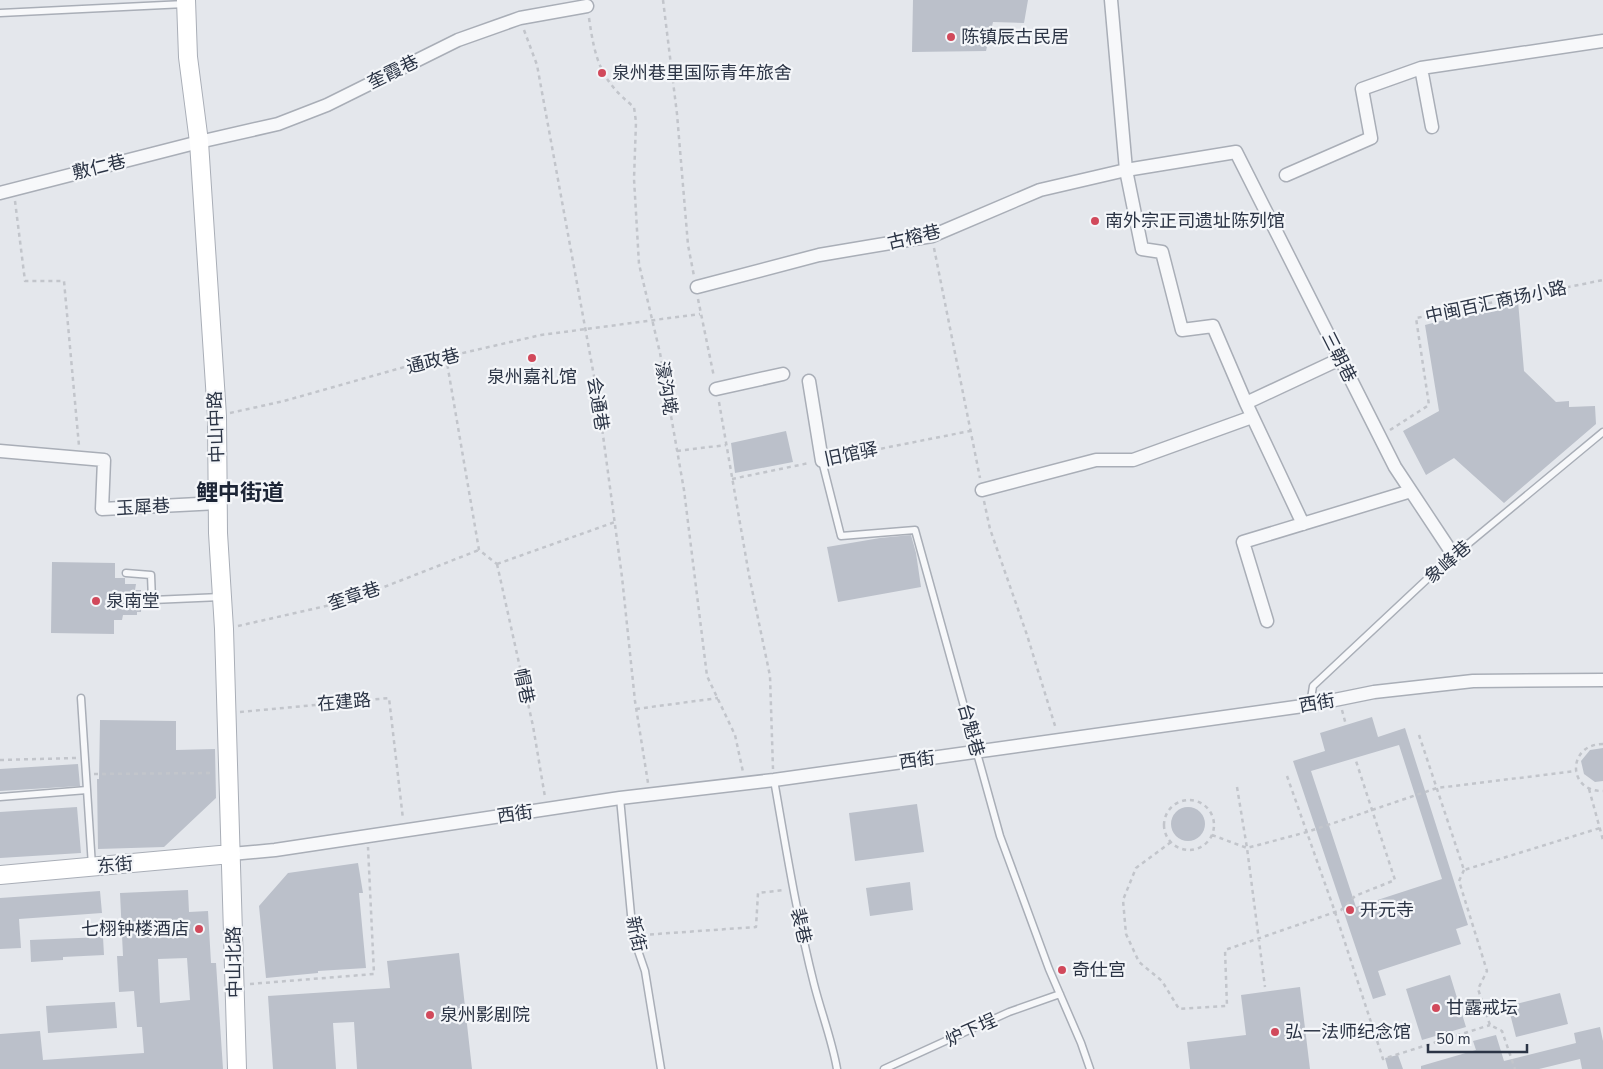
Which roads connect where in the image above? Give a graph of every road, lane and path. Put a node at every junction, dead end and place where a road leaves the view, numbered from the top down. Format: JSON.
{"nodes":[{"id":1,"x":1111,"y":0,"type":"edge"},
{"id":2,"x":186,"y":2,"type":"edge"},
{"id":3,"x":587,"y":6,"type":"joint"},
{"id":4,"x":0,"y":12,"type":"edge"},
{"id":5,"x":520,"y":18,"type":"junction"},
{"id":6,"x":1603,"y":41,"type":"edge"},
{"id":7,"x":1421,"y":68,"type":"junction"},
{"id":8,"x":1432,"y":127,"type":"dead end"},
{"id":9,"x":199,"y":142,"type":"junction"},
{"id":10,"x":1236,"y":152,"type":"joint"},
{"id":11,"x":1126,"y":170,"type":"junction"},
{"id":12,"x":1286,"y":175,"type":"dead end"},
{"id":13,"x":13,"y":189,"type":"junction"},
{"id":14,"x":0,"y":193,"type":"edge"},
{"id":15,"x":1603,"y":280,"type":"edge"},
{"id":16,"x":697,"y":287,"type":"dead end"},
{"id":17,"x":700,"y":314,"type":"dead end"},
{"id":18,"x":652,"y":319,"type":"junction"},
{"id":19,"x":584,"y":328,"type":"junction"},
{"id":20,"x":446,"y":357,"type":"junction"},
{"id":21,"x":1340,"y":359,"type":"junction"},
{"id":22,"x":782,"y":374,"type":"dead end"},
{"id":23,"x":809,"y":381,"type":"dead end"},
{"id":24,"x":716,"y":389,"type":"dead end"},
{"id":25,"x":1246,"y":403,"type":"junction"},
{"id":26,"x":217,"y":416,"type":"junction"},
{"id":27,"x":1252,"y":417,"type":"junction"},
{"id":28,"x":970,"y":431,"type":"dead end"},
{"id":29,"x":1603,"y":432,"type":"edge"},
{"id":30,"x":1379,"y":436,"type":"junction"},
{"id":31,"x":726,"y":445,"type":"dead end"},
{"id":32,"x":0,"y":451,"type":"edge"},
{"id":33,"x":677,"y":451,"type":"junction"},
{"id":34,"x":80,"y":458,"type":"junction"},
{"id":35,"x":822,"y":460,"type":"junction"},
{"id":36,"x":732,"y":479,"type":"dead end"},
{"id":37,"x":982,"y":490,"type":"dead end"},
{"id":38,"x":1411,"y":491,"type":"junction"},
{"id":39,"x":218,"y":503,"type":"junction"},
{"id":40,"x":614,"y":522,"type":"junction"},
{"id":41,"x":1304,"y":524,"type":"junction"},
{"id":42,"x":479,"y":550,"type":"junction"},
{"id":43,"x":1454,"y":556,"type":"junction"},
{"id":44,"x":497,"y":564,"type":"junction"},
{"id":45,"x":126,"y":573,"type":"dead end"},
{"id":46,"x":222,"y":597,"type":"junction"},
{"id":47,"x":1266,"y":621,"type":"dead end"},
{"id":48,"x":224,"y":629,"type":"junction"},
{"id":49,"x":1603,"y":680,"type":"edge"},
{"id":50,"x":81,"y":698,"type":"dead end"},
{"id":51,"x":718,"y":698,"type":"junction"},
{"id":52,"x":1310,"y":705,"type":"junction"},
{"id":53,"x":636,"y":710,"type":"junction"},
{"id":54,"x":226,"y":713,"type":"junction"},
{"id":55,"x":1420,"y":735,"type":"dead end"},
{"id":56,"x":1603,"y":744,"type":"edge"},
{"id":57,"x":978,"y":752,"type":"junction"},
{"id":58,"x":85,"y":757,"type":"junction"},
{"id":59,"x":1355,"y":758,"type":"dead end"},
{"id":60,"x":0,"y":760,"type":"edge"},
{"id":61,"x":1576,"y":772,"type":"junction"},
{"id":62,"x":227,"y":773,"type":"junction"},
{"id":63,"x":86,"y":774,"type":"junction"},
{"id":64,"x":1287,"y":776,"type":"dead end"},
{"id":65,"x":774,"y":780,"type":"junction"},
{"id":66,"x":745,"y":784,"type":"junction"},
{"id":67,"x":1237,"y":787,"type":"dead end"},
{"id":68,"x":1437,"y":788,"type":"junction"},
{"id":69,"x":1589,"y":789,"type":"junction"},
{"id":70,"x":87,"y":790,"type":"junction"},
{"id":71,"x":1603,"y":791,"type":"edge"},
{"id":72,"x":650,"y":795,"type":"junction"},
{"id":73,"x":0,"y":797,"type":"edge"},
{"id":74,"x":620,"y":798,"type":"junction"},
{"id":75,"x":547,"y":809,"type":"junction"},
{"id":76,"x":1372,"y":809,"type":"junction"},
{"id":77,"x":1600,"y":828,"type":"junction"},
{"id":78,"x":404,"y":831,"type":"junction"},
{"id":79,"x":1307,"y":832,"type":"junction"},
{"id":80,"x":1212,"y":835,"type":"junction"},
{"id":81,"x":367,"y":836,"type":"junction"},
{"id":82,"x":1603,"y":840,"type":"edge"},
{"id":83,"x":1171,"y":842,"type":"junction"},
{"id":84,"x":1247,"y":848,"type":"junction"},
{"id":85,"x":231,"y":854,"type":"junction"},
{"id":86,"x":92,"y":867,"type":"junction"},
{"id":87,"x":1464,"y":870,"type":"junction"},
{"id":88,"x":0,"y":874,"type":"edge"},
{"id":89,"x":792,"y":889,"type":"junction"},
{"id":90,"x":1335,"y":912,"type":"junction"},
{"id":91,"x":633,"y":936,"type":"junction"},
{"id":92,"x":1259,"y":938,"type":"junction"},
{"id":93,"x":234,"y":985,"type":"junction"},
{"id":94,"x":1265,"y":987,"type":"dead end"},
{"id":95,"x":1060,"y":994,"type":"junction"},
{"id":96,"x":1490,"y":1025,"type":"junction"},
{"id":97,"x":237,"y":1069,"type":"edge"},
{"id":98,"x":661,"y":1069,"type":"edge"},
{"id":99,"x":837,"y":1069,"type":"edge"},
{"id":100,"x":884,"y":1069,"type":"edge"},
{"id":101,"x":1090,"y":1069,"type":"edge"},
{"id":102,"x":1515,"y":1069,"type":"edge"}],
"edges":[{"from":1,"to":11,"type":"street"},
{"from":2,"to":4,"type":"lane"},
{"from":2,"to":9,"type":"street","name":"中山中路"},
{"from":3,"to":5,"type":"street","name":"奎霞巷"},
{"from":3,"to":18,"type":"path","name":"濠沟墘"},
{"from":5,"to":9,"type":"street","name":"奎霞巷"},
{"from":5,"to":19,"type":"path","name":"会通巷"},
{"from":6,"to":7,"type":"street"},
{"from":7,"to":8,"type":"street"},
{"from":7,"to":12,"type":"street"},
{"from":9,"to":13,"type":"street","name":"敷仁巷"},
{"from":9,"to":26,"type":"street","name":"中山中路"},
{"from":10,"to":11,"type":"street","name":"古榕巷"},
{"from":10,"to":21,"type":"street","name":"三朝巷"},
{"from":11,"to":16,"type":"street","name":"古榕巷"},
{"from":11,"to":25,"type":"street"},
{"from":13,"to":14,"type":"street","name":"敷仁巷"},
{"from":13,"to":34,"type":"path"},
{"from":15,"to":30,"type":"path","name":"中闽百汇商场小路"},
{"from":17,"to":18,"type":"path","name":"通政巷"},
{"from":18,"to":19,"type":"path","name":"通政巷"},
{"from":18,"to":33,"type":"path","name":"濠沟墘"},
{"from":19,"to":20,"type":"path","name":"通政巷"},
{"from":19,"to":40,"type":"path","name":"会通巷"},
{"from":20,"to":26,"type":"path","name":"通政巷"},
{"from":20,"to":42,"type":"path"},
{"from":21,"to":25,"type":"street"},
{"from":21,"to":30,"type":"street","name":"三朝巷"},
{"from":22,"to":24,"type":"street"},
{"from":23,"to":35,"type":"street"},
{"from":25,"to":27,"type":"street"},
{"from":26,"to":39,"type":"street","name":"中山中路"},
{"from":27,"to":37,"type":"street"},
{"from":27,"to":41,"type":"street"},
{"from":28,"to":35,"type":"path","name":"旧馆驿"},
{"from":29,"to":43,"type":"lane","name":"象峰巷"},
{"from":30,"to":38,"type":"street","name":"三朝巷"},
{"from":31,"to":33,"type":"path"},
{"from":32,"to":34,"type":"street","name":"玉犀巷"},
{"from":33,"to":51,"type":"path","name":"濠沟墘"},
{"from":34,"to":39,"type":"street","name":"玉犀巷"},
{"from":35,"to":36,"type":"path","name":"旧馆驿"},
{"from":35,"to":57,"type":"lane","name":"台魁巷"},
{"from":38,"to":41,"type":"street"},
{"from":38,"to":43,"type":"street","name":"三朝巷"},
{"from":39,"to":46,"type":"street","name":"中山中路"},
{"from":40,"to":44,"type":"path"},
{"from":40,"to":53,"type":"path","name":"会通巷"},
{"from":41,"to":47,"type":"street"},
{"from":42,"to":44,"type":"path"},
{"from":42,"to":48,"type":"path","name":"奎章巷"},
{"from":43,"to":52,"type":"lane","name":"象峰巷"},
{"from":44,"to":75,"type":"path","name":"帽巷"},
{"from":45,"to":46,"type":"lane"},
{"from":46,"to":48,"type":"street","name":"中山中路"},
{"from":48,"to":54,"type":"street","name":"中山中路"},
{"from":49,"to":52,"type":"street","name":"西街"},
{"from":50,"to":58,"type":"lane"},
{"from":51,"to":53,"type":"path"},
{"from":51,"to":66,"type":"path","name":"濠沟墘"},
{"from":52,"to":57,"type":"street","name":"西街"},
{"from":53,"to":72,"type":"path","name":"会通巷"},
{"from":54,"to":62,"type":"street","name":"中山中路"},
{"from":54,"to":78,"type":"path","name":"在建路"},
{"from":55,"to":68,"type":"path"},
{"from":56,"to":61,"type":"path"},
{"from":57,"to":65,"type":"street","name":"西街"},
{"from":57,"to":95,"type":"lane","name":"台魁巷"},
{"from":58,"to":60,"type":"path"},
{"from":58,"to":63,"type":"lane"},
{"from":59,"to":76,"type":"path"},
{"from":61,"to":68,"type":"path"},
{"from":61,"to":69,"type":"path"},
{"from":62,"to":63,"type":"path"},
{"from":62,"to":85,"type":"street","name":"中山中路"},
{"from":63,"to":70,"type":"lane"},
{"from":64,"to":79,"type":"path"},
{"from":65,"to":66,"type":"street","name":"西街"},
{"from":65,"to":89,"type":"lane","name":"裴巷"},
{"from":66,"to":72,"type":"street","name":"西街"},
{"from":67,"to":84,"type":"path"},
{"from":68,"to":76,"type":"path"},
{"from":68,"to":87,"type":"path"},
{"from":69,"to":71,"type":"path"},
{"from":69,"to":77,"type":"path"},
{"from":70,"to":73,"type":"lane"},
{"from":70,"to":86,"type":"lane"},
{"from":72,"to":74,"type":"street","name":"西街"},
{"from":74,"to":75,"type":"street","name":"西街"},
{"from":74,"to":91,"type":"lane","name":"新街"},
{"from":75,"to":78,"type":"street","name":"西街"},
{"from":76,"to":79,"type":"path"},
{"from":76,"to":90,"type":"path"},
{"from":77,"to":82,"type":"path"},
{"from":77,"to":87,"type":"path"},
{"from":78,"to":81,"type":"street","name":"西街"},
{"from":79,"to":84,"type":"path"},
{"from":79,"to":90,"type":"path"},
{"from":80,"to":83,"type":"path"},
{"from":80,"to":83,"type":"path"},
{"from":80,"to":84,"type":"path"},
{"from":81,"to":85,"type":"street","name":"西街"},
{"from":81,"to":93,"type":"path"},
{"from":83,"to":92,"type":"path"},
{"from":84,"to":92,"type":"path"},
{"from":85,"to":86,"type":"street","name":"东街"},
{"from":85,"to":93,"type":"street","name":"中山北路"},
{"from":86,"to":88,"type":"street","name":"东街"},
{"from":87,"to":96,"type":"path"},
{"from":89,"to":91,"type":"path"},
{"from":89,"to":99,"type":"lane","name":"裴巷"},
{"from":90,"to":92,"type":"path"},
{"from":90,"to":96,"type":"path"},
{"from":91,"to":98,"type":"lane","name":"新街"},
{"from":92,"to":94,"type":"path"},
{"from":93,"to":97,"type":"street","name":"中山北路"},
{"from":95,"to":100,"type":"lane","name":"炉下埕"},
{"from":95,"to":101,"type":"lane","name":"台魁巷"},
{"from":96,"to":102,"type":"path"}]}
